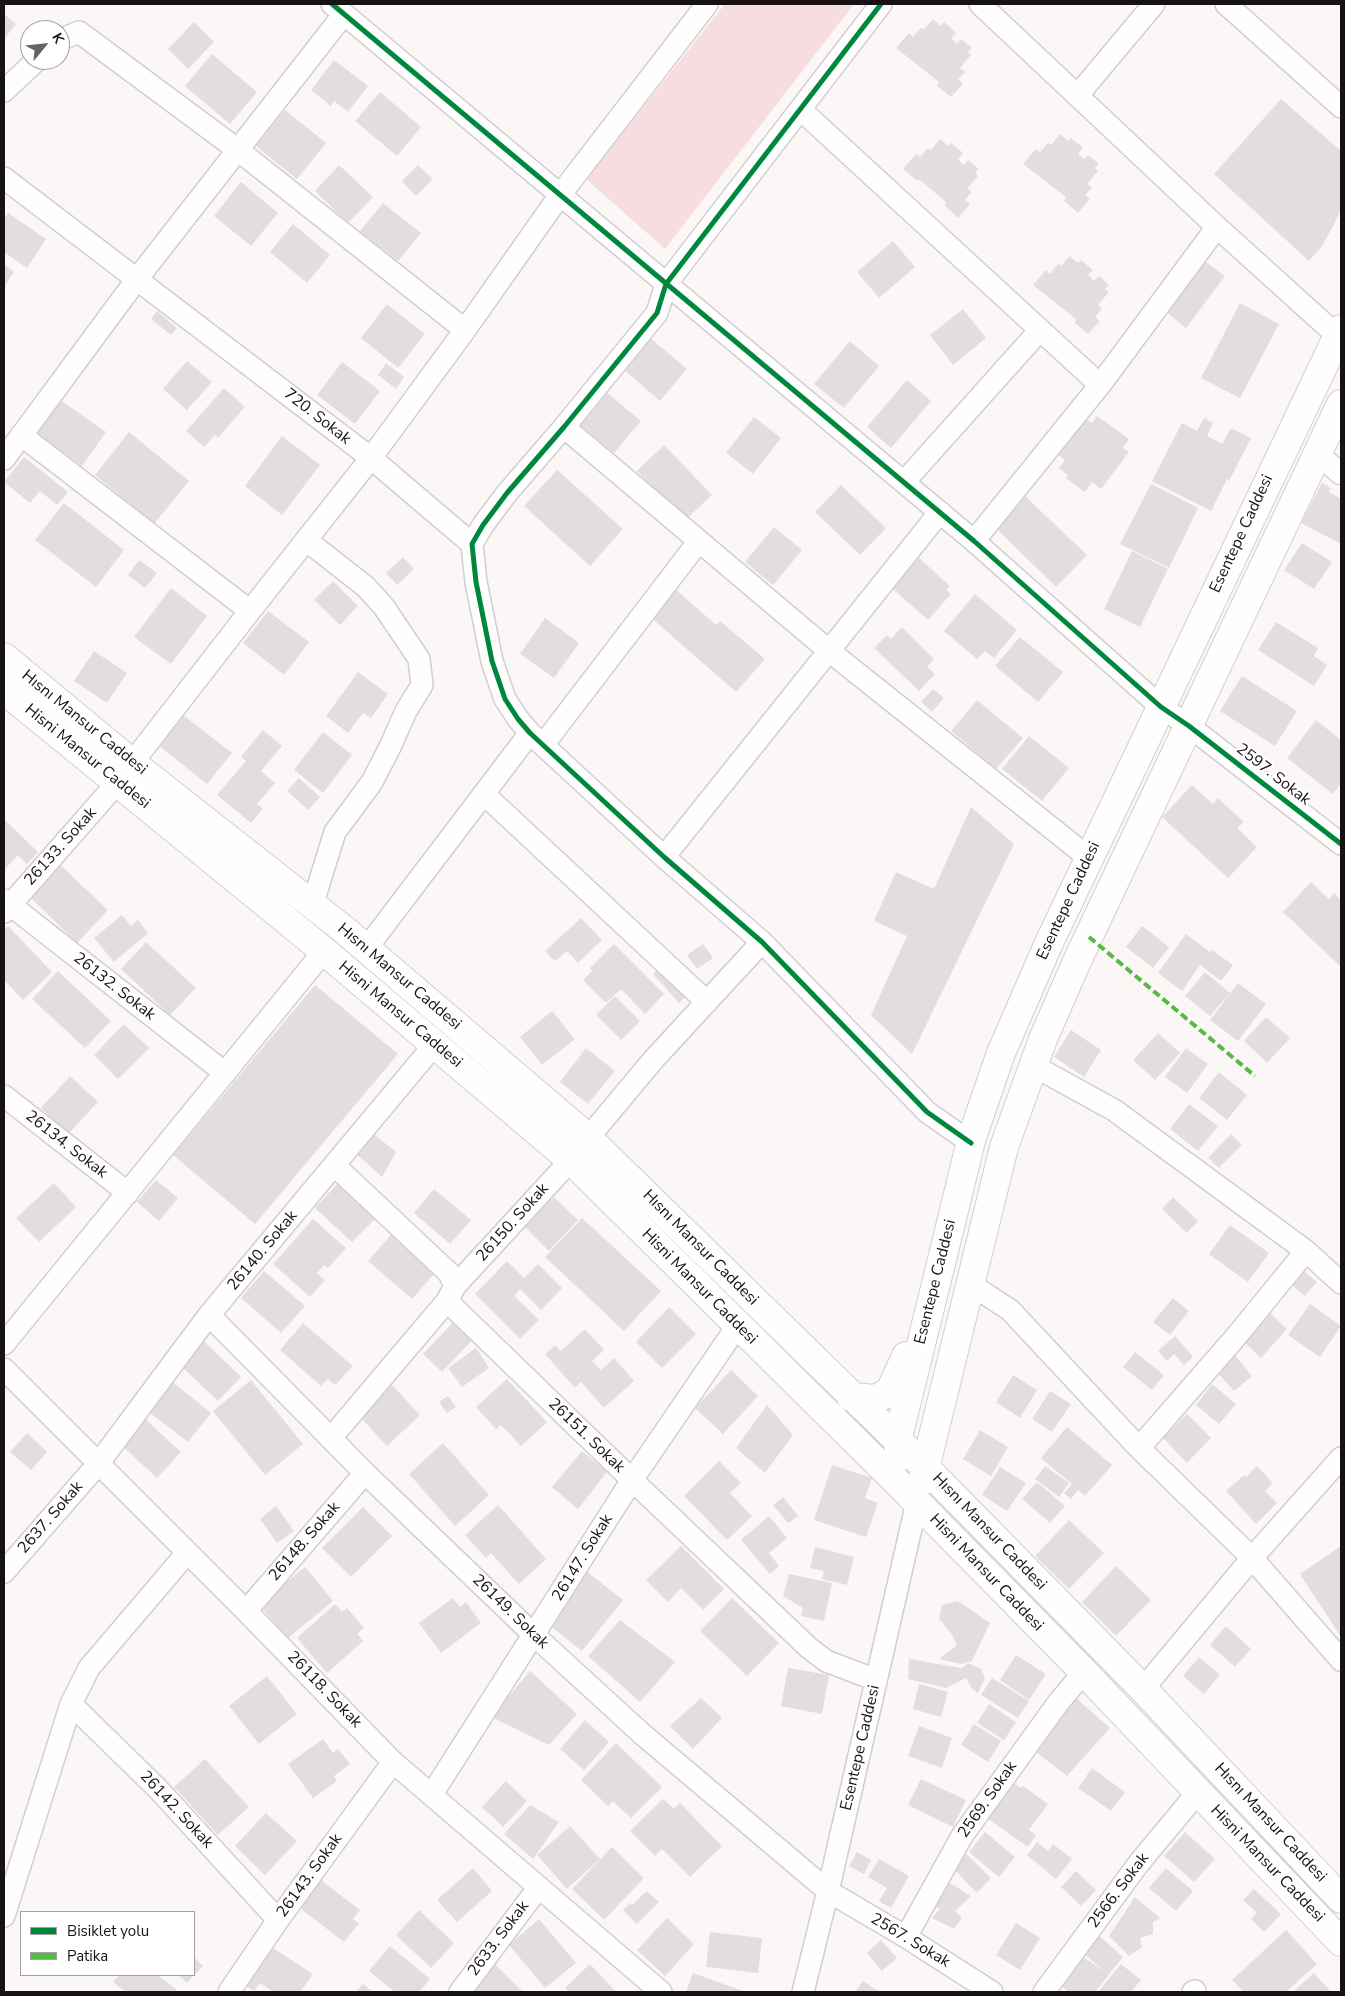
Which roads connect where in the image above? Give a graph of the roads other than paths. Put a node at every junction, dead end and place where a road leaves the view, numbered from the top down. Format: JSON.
{"nodes":[{"id":1,"x":707,"y":4,"type":"edge"},
{"id":2,"x":881,"y":4,"type":"edge"},
{"id":3,"x":980,"y":4,"type":"edge"},
{"id":4,"x":1154,"y":4,"type":"edge"},
{"id":5,"x":1226,"y":4,"type":"edge"},
{"id":6,"x":338,"y":9,"type":"edge"},
{"id":7,"x":70,"y":36,"type":"edge"},
{"id":8,"x":27,"y":70,"type":"edge"},
{"id":9,"x":4,"y":91,"type":"edge"},
{"id":10,"x":1077,"y":96,"type":"junction"},
{"id":11,"x":1341,"y":107,"type":"edge"},
{"id":12,"x":800,"y":109,"type":"junction"},
{"id":13,"x":238,"y":150,"type":"junction"},
{"id":14,"x":6,"y":186,"type":"edge"},
{"id":15,"x":560,"y":195,"type":"junction"},
{"id":16,"x":1217,"y":227,"type":"junction"},
{"id":17,"x":138,"y":279,"type":"junction"},
{"id":18,"x":666,"y":284,"type":"junction"},
{"id":19,"x":465,"y":330,"type":"junction"},
{"id":20,"x":1040,"y":330,"type":"junction"},
{"id":21,"x":1340,"y":334,"type":"edge"},
{"id":22,"x":1100,"y":385,"type":"junction"},
{"id":23,"x":1341,"y":404,"type":"edge"},
{"id":24,"x":564,"y":428,"type":"junction"},
{"id":25,"x":21,"y":435,"type":"junction"},
{"id":26,"x":1318,"y":454,"type":"junction"},
{"id":27,"x":371,"y":458,"type":"junction"},
{"id":28,"x":4,"y":459,"type":"edge"},
{"id":29,"x":1341,"y":474,"type":"edge"},
{"id":30,"x":904,"y":482,"type":"junction"},
{"id":31,"x":940,"y":512,"type":"junction"},
{"id":32,"x":306,"y":540,"type":"junction"},
{"id":33,"x":700,"y":541,"type":"junction"},
{"id":34,"x":974,"y":541,"type":"junction"},
{"id":35,"x":472,"y":544,"type":"junction"},
{"id":36,"x":250,"y":611,"type":"junction"},
{"id":37,"x":828,"y":650,"type":"junction"},
{"id":38,"x":4,"y":657,"type":"edge"},
{"id":39,"x":4,"y":690,"type":"edge"},
{"id":40,"x":1161,"y":707,"type":"junction"},
{"id":41,"x":1189,"y":726,"type":"junction"},
{"id":42,"x":537,"y":739,"type":"junction"},
{"id":43,"x":125,"y":772,"type":"junction"},
{"id":44,"x":484,"y":794,"type":"junction"},
{"id":45,"x":1341,"y":844,"type":"edge"},
{"id":46,"x":664,"y":857,"type":"junction"},
{"id":47,"x":1089,"y":858,"type":"junction"},
{"id":48,"x":310,"y":904,"type":"junction"},
{"id":49,"x":6,"y":906,"type":"edge"},
{"id":50,"x":762,"y":942,"type":"junction"},
{"id":51,"x":366,"y":949,"type":"junction"},
{"id":52,"x":324,"y":951,"type":"junction"},
{"id":53,"x":707,"y":1002,"type":"junction"},
{"id":54,"x":436,"y":1044,"type":"junction"},
{"id":55,"x":1032,"y":1065,"type":"junction"},
{"id":56,"x":226,"y":1073,"type":"junction"},
{"id":57,"x":4,"y":1096,"type":"edge"},
{"id":58,"x":588,"y":1138,"type":"junction"},
{"id":59,"x":971,"y":1143,"type":"junction"},
{"id":60,"x":571,"y":1160,"type":"junction"},
{"id":61,"x":334,"y":1166,"type":"junction"},
{"id":62,"x":128,"y":1193,"type":"junction"},
{"id":63,"x":1306,"y":1251,"type":"junction"},
{"id":64,"x":1341,"y":1283,"type":"edge"},
{"id":65,"x":970,"y":1284,"type":"junction"},
{"id":66,"x":451,"y":1294,"type":"junction"},
{"id":67,"x":933,"y":1296,"type":"junction"},
{"id":68,"x":209,"y":1315,"type":"junction"},
{"id":69,"x":738,"y":1324,"type":"junction"},
{"id":70,"x":4,"y":1344,"type":"edge"},
{"id":71,"x":6,"y":1377,"type":"edge"},
{"id":72,"x":851,"y":1397,"type":"junction"},
{"id":73,"x":331,"y":1438,"type":"junction"},
{"id":74,"x":898,"y":1440,"type":"junction"},
{"id":75,"x":1139,"y":1448,"type":"junction"},
{"id":76,"x":1341,"y":1458,"type":"edge"},
{"id":77,"x":98,"y":1464,"type":"junction"},
{"id":78,"x":925,"y":1467,"type":"junction"},
{"id":79,"x":365,"y":1472,"type":"junction"},
{"id":80,"x":632,"y":1480,"type":"junction"},
{"id":81,"x":917,"y":1502,"type":"junction"},
{"id":82,"x":187,"y":1553,"type":"junction"},
{"id":83,"x":1252,"y":1558,"type":"junction"},
{"id":84,"x":4,"y":1572,"type":"edge"},
{"id":85,"x":246,"y":1611,"type":"junction"},
{"id":86,"x":534,"y":1635,"type":"junction"},
{"id":87,"x":1341,"y":1660,"type":"edge"},
{"id":88,"x":1084,"y":1672,"type":"junction"},
{"id":89,"x":876,"y":1680,"type":"junction"},
{"id":90,"x":1143,"y":1689,"type":"junction"},
{"id":91,"x":71,"y":1704,"type":"junction"},
{"id":92,"x":393,"y":1762,"type":"junction"},
{"id":93,"x":1198,"y":1792,"type":"junction"},
{"id":94,"x":432,"y":1794,"type":"junction"},
{"id":95,"x":539,"y":1887,"type":"junction"},
{"id":96,"x":828,"y":1891,"type":"junction"},
{"id":97,"x":1341,"y":1898,"type":"edge"},
{"id":98,"x":4,"y":1916,"type":"edge"},
{"id":99,"x":278,"y":1920,"type":"junction"},
{"id":100,"x":906,"y":1937,"type":"junction"},
{"id":101,"x":1341,"y":1942,"type":"edge"},
{"id":102,"x":229,"y":1992,"type":"edge"},
{"id":103,"x":460,"y":1992,"type":"edge"},
{"id":104,"x":661,"y":1992,"type":"edge"},
{"id":105,"x":803,"y":1992,"type":"edge"},
{"id":106,"x":992,"y":1992,"type":"edge"},
{"id":107,"x":1044,"y":1992,"type":"edge"}],
"edges":[{"from":1,"to":15,"type":"street"},
{"from":2,"to":12,"type":"street"},
{"from":3,"to":10,"type":"street"},
{"from":4,"to":10,"type":"street"},
{"from":5,"to":11,"type":"street"},
{"from":6,"to":13,"type":"street"},
{"from":6,"to":15,"type":"street","name":"2597. Sokak"},
{"from":7,"to":13,"type":"street"},
{"from":8,"to":9,"type":"street"},
{"from":10,"to":16,"type":"street"},
{"from":12,"to":18,"type":"street"},
{"from":12,"to":20,"type":"street"},
{"from":13,"to":17,"type":"street"},
{"from":13,"to":19,"type":"street"},
{"from":14,"to":17,"type":"street","name":"720. Sokak"},
{"from":15,"to":18,"type":"street","name":"2597. Sokak"},
{"from":15,"to":19,"type":"street"},
{"from":16,"to":21,"type":"street"},
{"from":16,"to":22,"type":"street"},
{"from":17,"to":25,"type":"street"},
{"from":17,"to":27,"type":"street","name":"720. Sokak"},
{"from":18,"to":24,"type":"street"},
{"from":18,"to":30,"type":"street","name":"2597. Sokak"},
{"from":19,"to":27,"type":"street"},
{"from":20,"to":22,"type":"street"},
{"from":20,"to":30,"type":"street"},
{"from":21,"to":40,"type":"main road","name":"Esentepe Caddesi"},
{"from":22,"to":34,"type":"street"},
{"from":23,"to":26,"type":"main road","name":"Esentepe Caddesi"},
{"from":24,"to":33,"type":"street"},
{"from":24,"to":35,"type":"street"},
{"from":25,"to":28,"type":"street"},
{"from":25,"to":36,"type":"street"},
{"from":26,"to":29,"type":"street"},
{"from":26,"to":41,"type":"main road","name":"Esentepe Caddesi"},
{"from":27,"to":32,"type":"street","name":"26133. Sokak"},
{"from":27,"to":35,"type":"street","name":"720. Sokak"},
{"from":30,"to":31,"type":"street","name":"2597. Sokak"},
{"from":31,"to":34,"type":"street","name":"2597. Sokak"},
{"from":31,"to":37,"type":"street"},
{"from":32,"to":36,"type":"street","name":"26133. Sokak"},
{"from":32,"to":48,"type":"street"},
{"from":33,"to":37,"type":"street"},
{"from":33,"to":42,"type":"street"},
{"from":34,"to":40,"type":"street","name":"2597. Sokak"},
{"from":35,"to":42,"type":"street"},
{"from":36,"to":43,"type":"street","name":"26133. Sokak"},
{"from":37,"to":46,"type":"street"},
{"from":37,"to":47,"type":"street"},
{"from":38,"to":43,"type":"main road","name":"Hısnı Mansur Caddesi"},
{"from":39,"to":43,"type":"main road","name":"Hisni Mansur Caddesi"},
{"from":40,"to":41,"type":"street","name":"2597. Sokak"},
{"from":40,"to":47,"type":"main road","name":"Esentepe Caddesi"},
{"from":41,"to":45,"type":"street","name":"2597. Sokak"},
{"from":41,"to":55,"type":"main road","name":"Esentepe Caddesi"},
{"from":42,"to":44,"type":"street"},
{"from":42,"to":46,"type":"street"},
{"from":43,"to":48,"type":"main road","name":"Hısnı Mansur Caddesi"},
{"from":43,"to":49,"type":"street","name":"26133. Sokak"},
{"from":43,"to":52,"type":"main road","name":"Hisni Mansur Caddesi"},
{"from":44,"to":51,"type":"street"},
{"from":44,"to":53,"type":"street"},
{"from":46,"to":50,"type":"street"},
{"from":47,"to":59,"type":"main road","name":"Esentepe Caddesi"},
{"from":48,"to":51,"type":"main road","name":"Hısnı Mansur Caddesi"},
{"from":49,"to":56,"type":"street","name":"26132. Sokak"},
{"from":50,"to":53,"type":"street"},
{"from":50,"to":59,"type":"street"},
{"from":51,"to":58,"type":"main road","name":"Hısnı Mansur Caddesi"},
{"from":52,"to":54,"type":"main road","name":"Hisni Mansur Caddesi"},
{"from":52,"to":56,"type":"street"},
{"from":53,"to":58,"type":"street"},
{"from":54,"to":60,"type":"main road","name":"Hisni Mansur Caddesi"},
{"from":54,"to":61,"type":"street","name":"26140. Sokak"},
{"from":55,"to":63,"type":"street"},
{"from":55,"to":65,"type":"main road","name":"Esentepe Caddesi"},
{"from":56,"to":62,"type":"street"},
{"from":57,"to":62,"type":"street","name":"26134. Sokak"},
{"from":58,"to":72,"type":"main road","name":"Hısnı Mansur Caddesi"},
{"from":59,"to":67,"type":"main road","name":"Esentepe Caddesi"},
{"from":60,"to":66,"type":"street","name":"26150. Sokak"},
{"from":60,"to":69,"type":"main road","name":"Hisni Mansur Caddesi"},
{"from":61,"to":66,"type":"street","name":"26151. Sokak"},
{"from":61,"to":68,"type":"street","name":"26140. Sokak"},
{"from":62,"to":70,"type":"street"},
{"from":63,"to":64,"type":"street"},
{"from":63,"to":75,"type":"street"},
{"from":65,"to":75,"type":"street"},
{"from":65,"to":78,"type":"main road","name":"Esentepe Caddesi"},
{"from":66,"to":73,"type":"street","name":"26150. Sokak"},
{"from":66,"to":80,"type":"street","name":"26151. Sokak"},
{"from":67,"to":72,"type":"main road"},
{"from":67,"to":74,"type":"main road","name":"Esentepe Caddesi"},
{"from":68,"to":73,"type":"street","name":"26149. Sokak"},
{"from":68,"to":77,"type":"street","name":"26140. Sokak"},
{"from":69,"to":80,"type":"street","name":"26147. Sokak"},
{"from":69,"to":81,"type":"main road","name":"Hisni Mansur Caddesi"},
{"from":71,"to":77,"type":"street","name":"26118. Sokak"},
{"from":72,"to":74,"type":"main road","name":"Hısnı Mansur Caddesi"},
{"from":73,"to":79,"type":"street","name":"26149. Sokak"},
{"from":74,"to":78,"type":"main road","name":"Hısnı Mansur Caddesi"},
{"from":74,"to":81,"type":"main road"},
{"from":75,"to":83,"type":"street"},
{"from":76,"to":83,"type":"street"},
{"from":77,"to":82,"type":"street","name":"26118. Sokak"},
{"from":77,"to":84,"type":"street","name":"2637. Sokak"},
{"from":78,"to":81,"type":"main road","name":"Esentepe Caddesi"},
{"from":78,"to":90,"type":"main road","name":"Hısnı Mansur Caddesi"},
{"from":79,"to":85,"type":"street","name":"26148. Sokak"},
{"from":79,"to":86,"type":"street","name":"26149. Sokak"},
{"from":80,"to":86,"type":"street","name":"26147. Sokak"},
{"from":80,"to":89,"type":"street","name":"26151. Sokak"},
{"from":81,"to":88,"type":"main road","name":"Hisni Mansur Caddesi"},
{"from":81,"to":89,"type":"street","name":"Esentepe Caddesi"},
{"from":82,"to":85,"type":"street","name":"26118. Sokak"},
{"from":82,"to":91,"type":"street"},
{"from":83,"to":87,"type":"street"},
{"from":83,"to":90,"type":"street"},
{"from":85,"to":92,"type":"street","name":"26118. Sokak"},
{"from":86,"to":94,"type":"street","name":"26147. Sokak"},
{"from":86,"to":96,"type":"street","name":"26149. Sokak"},
{"from":88,"to":93,"type":"main road","name":"Hisni Mansur Caddesi"},
{"from":88,"to":100,"type":"street","name":"2569. Sokak"},
{"from":89,"to":96,"type":"street","name":"Esentepe Caddesi"},
{"from":90,"to":97,"type":"main road","name":"Hısnı Mansur Caddesi"},
{"from":91,"to":98,"type":"street"},
{"from":91,"to":99,"type":"street","name":"26142. Sokak"},
{"from":92,"to":94,"type":"street","name":"26118. Sokak"},
{"from":92,"to":99,"type":"street","name":"26143. Sokak"},
{"from":93,"to":101,"type":"main road","name":"Hisni Mansur Caddesi"},
{"from":93,"to":107,"type":"street","name":"2566. Sokak"},
{"from":94,"to":95,"type":"street","name":"26118. Sokak"},
{"from":95,"to":103,"type":"street","name":"2633. Sokak"},
{"from":95,"to":104,"type":"street","name":"26118. Sokak"},
{"from":96,"to":100,"type":"street","name":"2567. Sokak"},
{"from":96,"to":105,"type":"street","name":"Esentepe Caddesi"},
{"from":99,"to":102,"type":"street","name":"26143. Sokak"},
{"from":100,"to":106,"type":"street","name":"2567. Sokak"}]}
